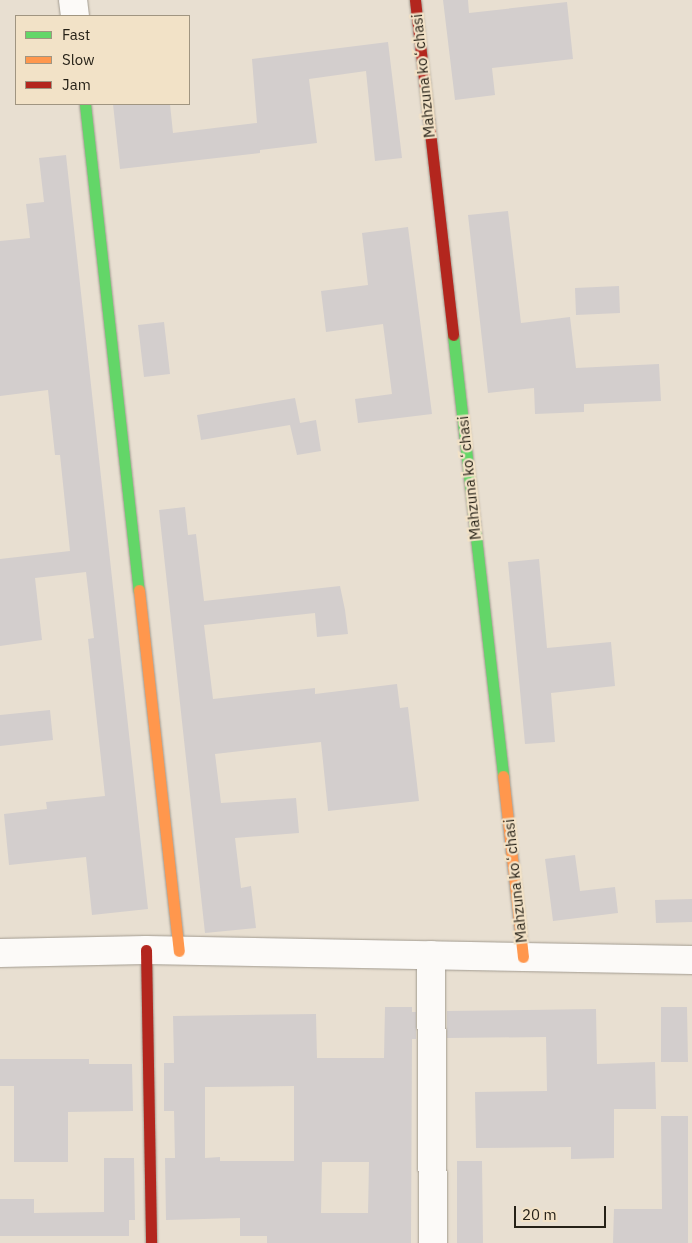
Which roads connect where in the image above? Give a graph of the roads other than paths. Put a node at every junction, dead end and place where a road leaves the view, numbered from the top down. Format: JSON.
{"nodes":[{"id":1,"x":73,"y":0,"type":"edge"},
{"id":2,"x":415,"y":0,"type":"edge"},
{"id":3,"x":75,"y":15,"type":"edge"},
{"id":4,"x":85,"y":105,"type":"edge"},
{"id":5,"x":146,"y":950,"type":"junction"},
{"id":6,"x":179,"y":951,"type":"junction"},
{"id":7,"x":0,"y":953,"type":"edge"},
{"id":8,"x":431,"y":955,"type":"junction"},
{"id":9,"x":524,"y":957,"type":"junction"},
{"id":10,"x":692,"y":960,"type":"edge"},
{"id":11,"x":151,"y":1243,"type":"edge"},
{"id":12,"x":433,"y":1243,"type":"edge"}],
"edges":[{"from":1,"to":3,"type":"street"},
{"from":2,"to":9,"type":"street","name":"Mahzuna koʻchasi"},
{"from":4,"to":6,"type":"street"},
{"from":5,"to":6,"type":"street"},
{"from":5,"to":7,"type":"street"},
{"from":5,"to":11,"type":"street"},
{"from":6,"to":8,"type":"street"},
{"from":8,"to":9,"type":"street"},
{"from":8,"to":12,"type":"street"},
{"from":9,"to":10,"type":"street"}]}
